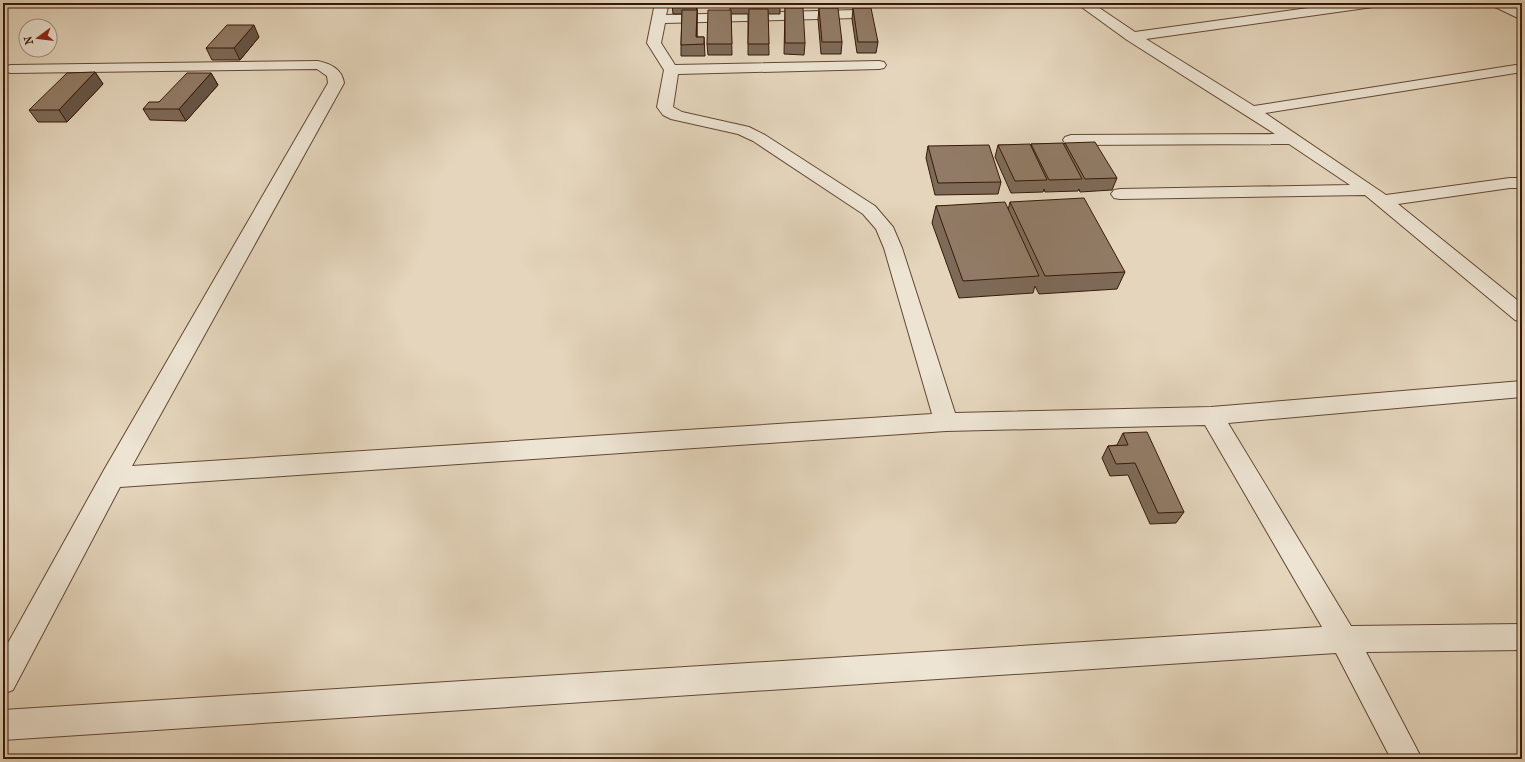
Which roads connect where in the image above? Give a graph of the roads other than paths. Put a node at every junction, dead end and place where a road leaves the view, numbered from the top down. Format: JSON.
{"nodes":[{"id":1,"x":1083,"y":3,"type":"edge"},
{"id":2,"x":1373,"y":3,"type":"edge"},
{"id":3,"x":1498,"y":3,"type":"edge"},
{"id":4,"x":660,"y":11,"type":"edge"},
{"id":5,"x":856,"y":14,"type":"edge"},
{"id":6,"x":1522,"y":16,"type":"edge"},
{"id":7,"x":1132,"y":37,"type":"junction"},
{"id":8,"x":879,"y":65,"type":"dead end"},
{"id":9,"x":1522,"y":68,"type":"edge"},
{"id":10,"x":11,"y":69,"type":"dead end"},
{"id":11,"x":671,"y":70,"type":"junction"},
{"id":12,"x":1251,"y":111,"type":"junction"},
{"id":13,"x":1294,"y":139,"type":"junction"},
{"id":14,"x":1071,"y":140,"type":"dead end"},
{"id":15,"x":1522,"y":183,"type":"edge"},
{"id":16,"x":1369,"y":190,"type":"junction"},
{"id":17,"x":1120,"y":194,"type":"dead end"},
{"id":18,"x":1382,"y":201,"type":"junction"},
{"id":19,"x":1522,"y":315,"type":"edge"},
{"id":20,"x":1522,"y":389,"type":"edge"},
{"id":21,"x":1211,"y":416,"type":"junction"},
{"id":22,"x":946,"y":422,"type":"junction"},
{"id":23,"x":113,"y":477,"type":"junction"},
{"id":24,"x":1522,"y":637,"type":"edge"},
{"id":25,"x":1344,"y":639,"type":"junction"},
{"id":26,"x":3,"y":680,"type":"edge"},
{"id":27,"x":3,"y":725,"type":"edge"},
{"id":28,"x":1407,"y":759,"type":"edge"}],
"edges":[{"from":1,"to":7,"type":"street"},
{"from":2,"to":7,"type":"street"},
{"from":3,"to":6,"type":"street"},
{"from":4,"to":5,"type":"street"},
{"from":4,"to":11,"type":"street"},
{"from":7,"to":12,"type":"street"},
{"from":8,"to":11,"type":"street"},
{"from":9,"to":12,"type":"street"},
{"from":10,"to":23,"type":"street"},
{"from":11,"to":22,"type":"street"},
{"from":12,"to":13,"type":"street"},
{"from":13,"to":14,"type":"street"},
{"from":13,"to":16,"type":"street"},
{"from":15,"to":18,"type":"street"},
{"from":16,"to":17,"type":"street"},
{"from":16,"to":18,"type":"street"},
{"from":18,"to":19,"type":"street"},
{"from":20,"to":21,"type":"street"},
{"from":21,"to":22,"type":"street"},
{"from":21,"to":25,"type":"street"},
{"from":22,"to":23,"type":"street"},
{"from":23,"to":26,"type":"street"},
{"from":24,"to":25,"type":"street"},
{"from":25,"to":27,"type":"street"},
{"from":25,"to":28,"type":"street"}]}
